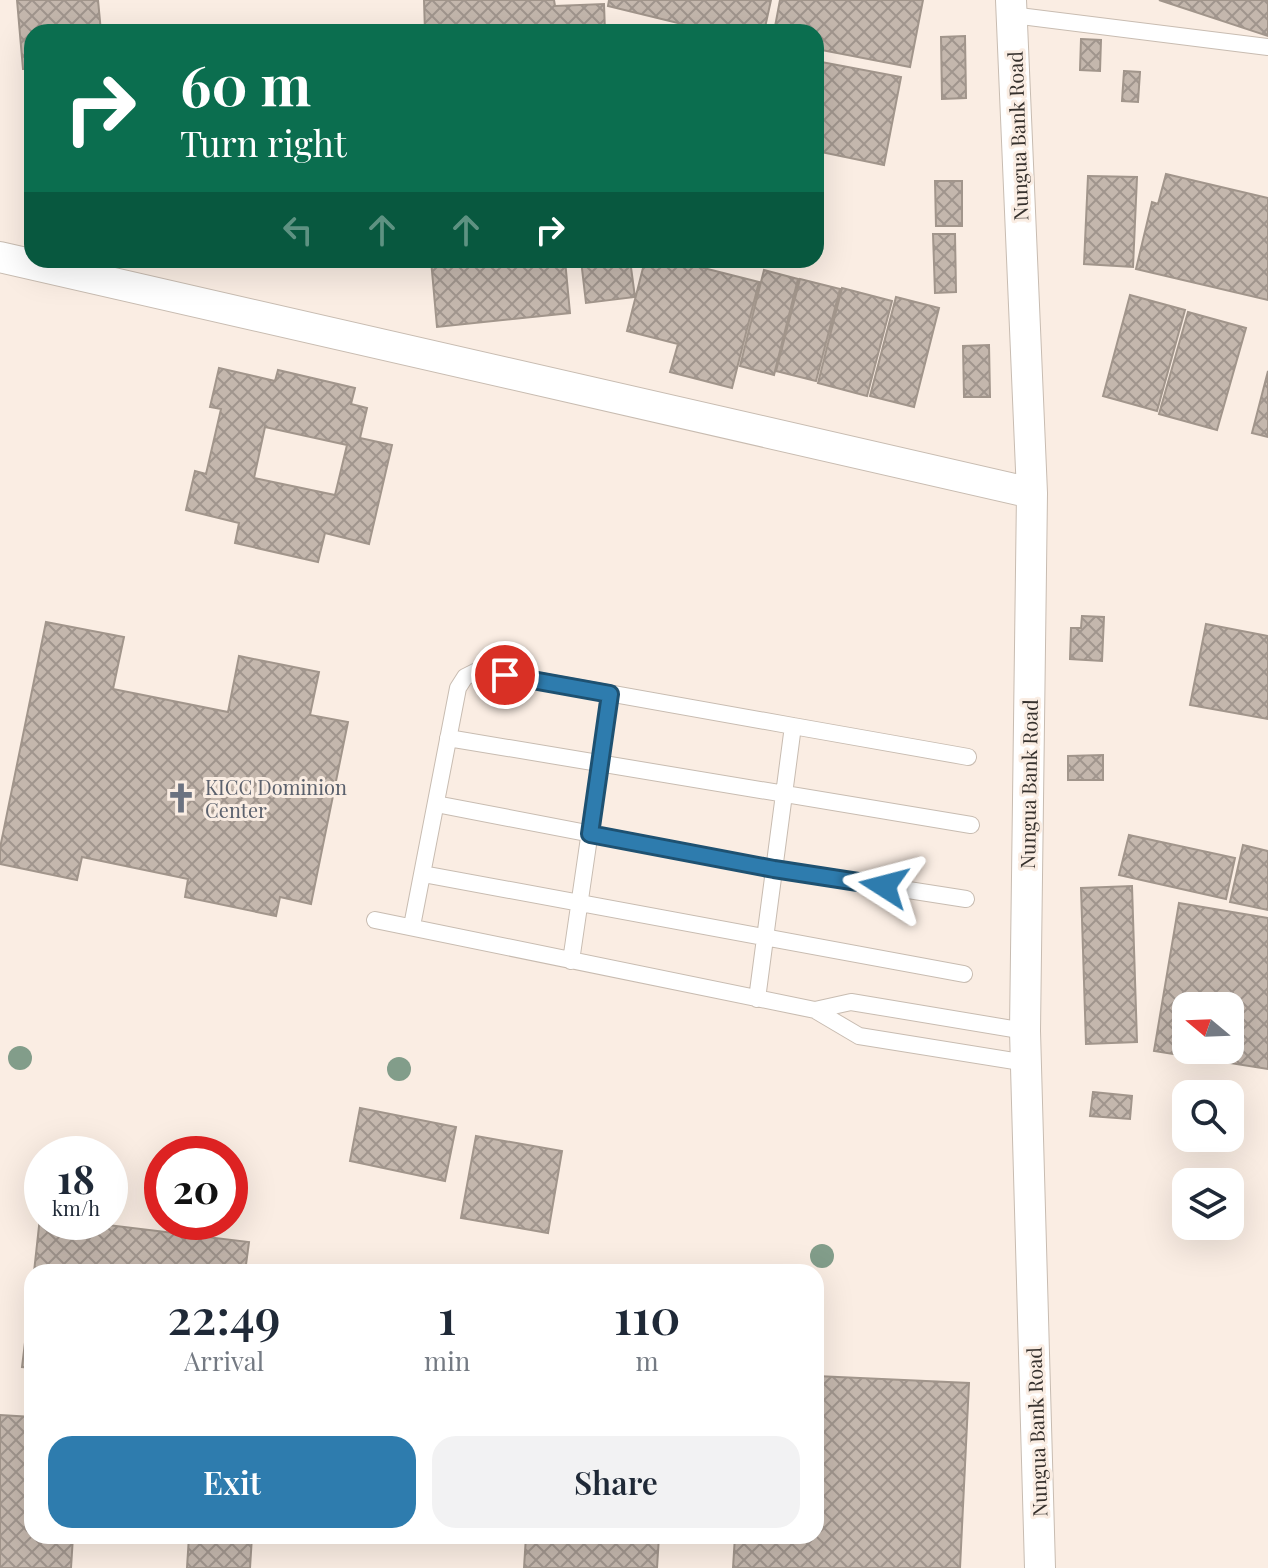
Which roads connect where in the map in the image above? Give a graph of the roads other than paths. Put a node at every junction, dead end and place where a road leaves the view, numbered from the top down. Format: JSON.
{"nodes":[{"id":1,"x":1012,"y":8,"type":"edge"},
{"id":2,"x":1268,"y":47,"type":"edge"},
{"id":3,"x":0,"y":257,"type":"edge"},
{"id":4,"x":24,"y":262,"type":"edge"},
{"id":5,"x":48,"y":268,"type":"edge"},
{"id":6,"x":1032,"y":493,"type":"junction"},
{"id":7,"x":610,"y":694,"type":"junction"},
{"id":8,"x":793,"y":726,"type":"junction"},
{"id":9,"x":448,"y":738,"type":"junction"},
{"id":10,"x":968,"y":757,"type":"dead end"},
{"id":11,"x":601,"y":764,"type":"junction"},
{"id":12,"x":784,"y":795,"type":"junction"},
{"id":13,"x":436,"y":804,"type":"junction"},
{"id":14,"x":971,"y":825,"type":"dead end"},
{"id":15,"x":590,"y":834,"type":"junction"},
{"id":16,"x":774,"y":869,"type":"junction"},
{"id":17,"x":423,"y":874,"type":"junction"},
{"id":18,"x":966,"y":899,"type":"dead end"},
{"id":19,"x":581,"y":902,"type":"junction"},
{"id":20,"x":375,"y":920,"type":"dead end"},
{"id":21,"x":412,"y":926,"type":"junction"},
{"id":22,"x":765,"y":936,"type":"junction"},
{"id":23,"x":571,"y":961,"type":"junction"},
{"id":24,"x":964,"y":974,"type":"dead end"},
{"id":25,"x":757,"y":999,"type":"junction"},
{"id":26,"x":815,"y":1010,"type":"junction"},
{"id":27,"x":1025,"y":1031,"type":"junction"},
{"id":28,"x":1026,"y":1063,"type":"junction"},
{"id":29,"x":1040,"y":1568,"type":"edge"}],
"edges":[{"from":1,"to":2,"type":"lane"},
{"from":1,"to":6,"type":"street","name":"Nungua Bank Road"},
{"from":3,"to":4,"type":"street"},
{"from":5,"to":6,"type":"street"},
{"from":6,"to":27,"type":"street","name":"Nungua Bank Road"},
{"from":7,"to":8,"type":"lane"},
{"from":7,"to":9,"type":"lane"},
{"from":7,"to":11,"type":"lane"},
{"from":8,"to":10,"type":"lane"},
{"from":8,"to":12,"type":"lane"},
{"from":9,"to":11,"type":"lane"},
{"from":9,"to":13,"type":"lane"},
{"from":11,"to":12,"type":"lane"},
{"from":11,"to":15,"type":"lane"},
{"from":12,"to":14,"type":"lane"},
{"from":12,"to":16,"type":"lane"},
{"from":13,"to":15,"type":"lane"},
{"from":13,"to":17,"type":"lane"},
{"from":15,"to":16,"type":"lane"},
{"from":15,"to":19,"type":"lane"},
{"from":16,"to":18,"type":"lane"},
{"from":16,"to":22,"type":"lane"},
{"from":17,"to":19,"type":"lane"},
{"from":17,"to":21,"type":"lane"},
{"from":19,"to":22,"type":"lane"},
{"from":19,"to":23,"type":"lane"},
{"from":20,"to":21,"type":"lane"},
{"from":21,"to":23,"type":"lane"},
{"from":22,"to":24,"type":"lane"},
{"from":22,"to":25,"type":"lane"},
{"from":23,"to":25,"type":"lane"},
{"from":25,"to":26,"type":"lane"},
{"from":26,"to":27,"type":"lane"},
{"from":26,"to":28,"type":"lane"},
{"from":27,"to":28,"type":"street","name":"Nungua Bank Road"},
{"from":28,"to":29,"type":"street","name":"Nungua Bank Road"}]}
